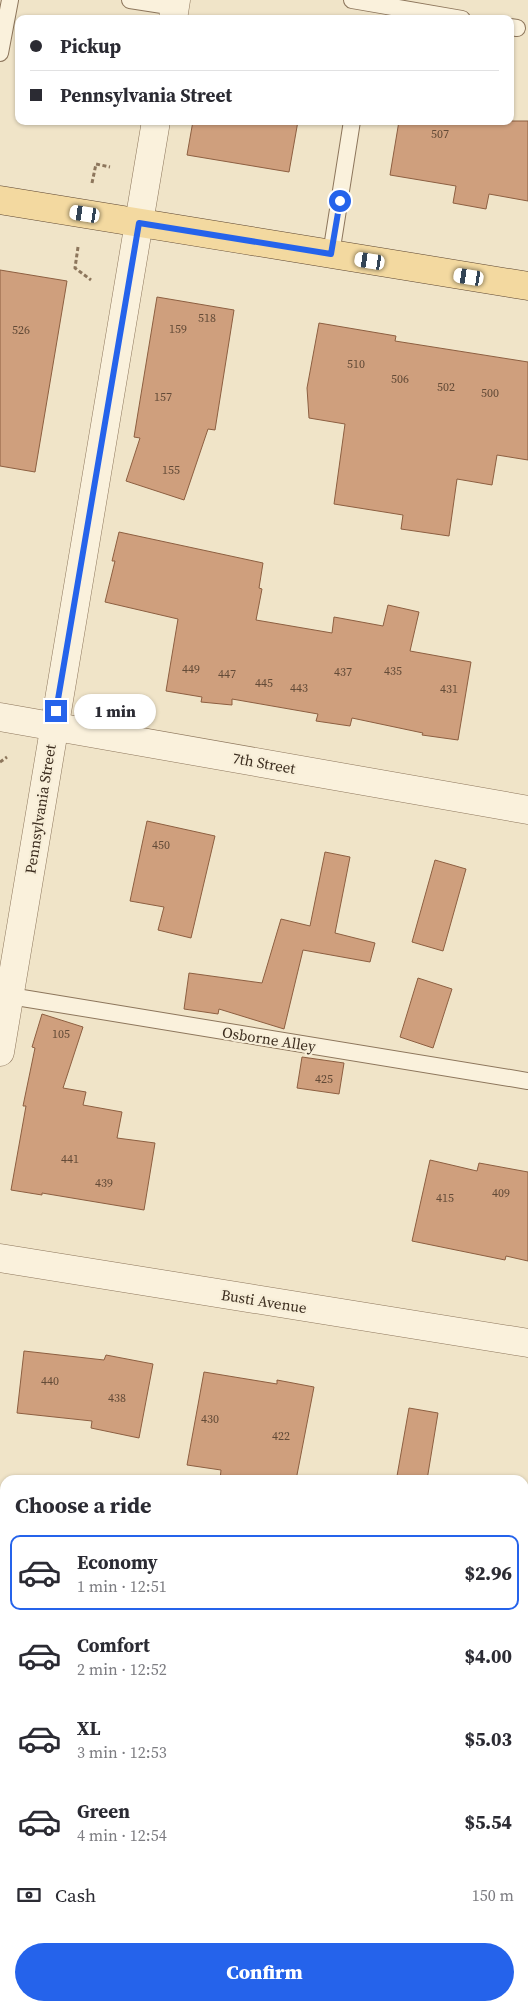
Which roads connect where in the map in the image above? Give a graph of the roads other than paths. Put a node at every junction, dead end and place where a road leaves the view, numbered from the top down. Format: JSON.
{"nodes":[{"id":1,"x":10,"y":0,"type":"edge"},
{"id":2,"x":130,"y":0,"type":"edge"},
{"id":3,"x":352,"y":0,"type":"edge"},
{"id":4,"x":174,"y":9,"type":"edge"},
{"id":5,"x":370,"y":11,"type":"edge"},
{"id":6,"x":416,"y":15,"type":"edge"},
{"id":7,"x":0,"y":53,"type":"edge"},
{"id":8,"x":155,"y":125,"type":"edge"},
{"id":9,"x":351,"y":125,"type":"edge"},
{"id":10,"x":0,"y":200,"type":"edge"},
{"id":11,"x":139,"y":223,"type":"junction"},
{"id":12,"x":331,"y":254,"type":"junction"},
{"id":13,"x":528,"y":286,"type":"edge"},
{"id":14,"x":0,"y":717,"type":"edge"},
{"id":15,"x":54,"y":726,"type":"junction"},
{"id":16,"x":528,"y":810,"type":"edge"},
{"id":17,"x":10,"y":996,"type":"junction"},
{"id":18,"x":0,"y":1052,"type":"edge"},
{"id":19,"x":528,"y":1081,"type":"edge"},
{"id":20,"x":0,"y":1258,"type":"edge"},
{"id":21,"x":528,"y":1343,"type":"edge"}],
"edges":[{"from":1,"to":7,"type":"lane"},
{"from":2,"to":4,"type":"lane"},
{"from":3,"to":5,"type":"lane"},
{"from":5,"to":6,"type":"lane"},
{"from":8,"to":11,"type":"street","name":"Pennsylvania Street"},
{"from":9,"to":12,"type":"lane"},
{"from":10,"to":11,"type":"main road"},
{"from":11,"to":12,"type":"main road"},
{"from":11,"to":15,"type":"street","name":"Pennsylvania Street"},
{"from":12,"to":13,"type":"main road"},
{"from":14,"to":15,"type":"street","name":"7th Street"},
{"from":15,"to":16,"type":"street","name":"7th Street"},
{"from":15,"to":17,"type":"street","name":"Pennsylvania Street"},
{"from":17,"to":18,"type":"street","name":"Pennsylvania Street"},
{"from":17,"to":19,"type":"lane","name":"Osborne Alley"},
{"from":20,"to":21,"type":"street","name":"Busti Avenue"}]}
